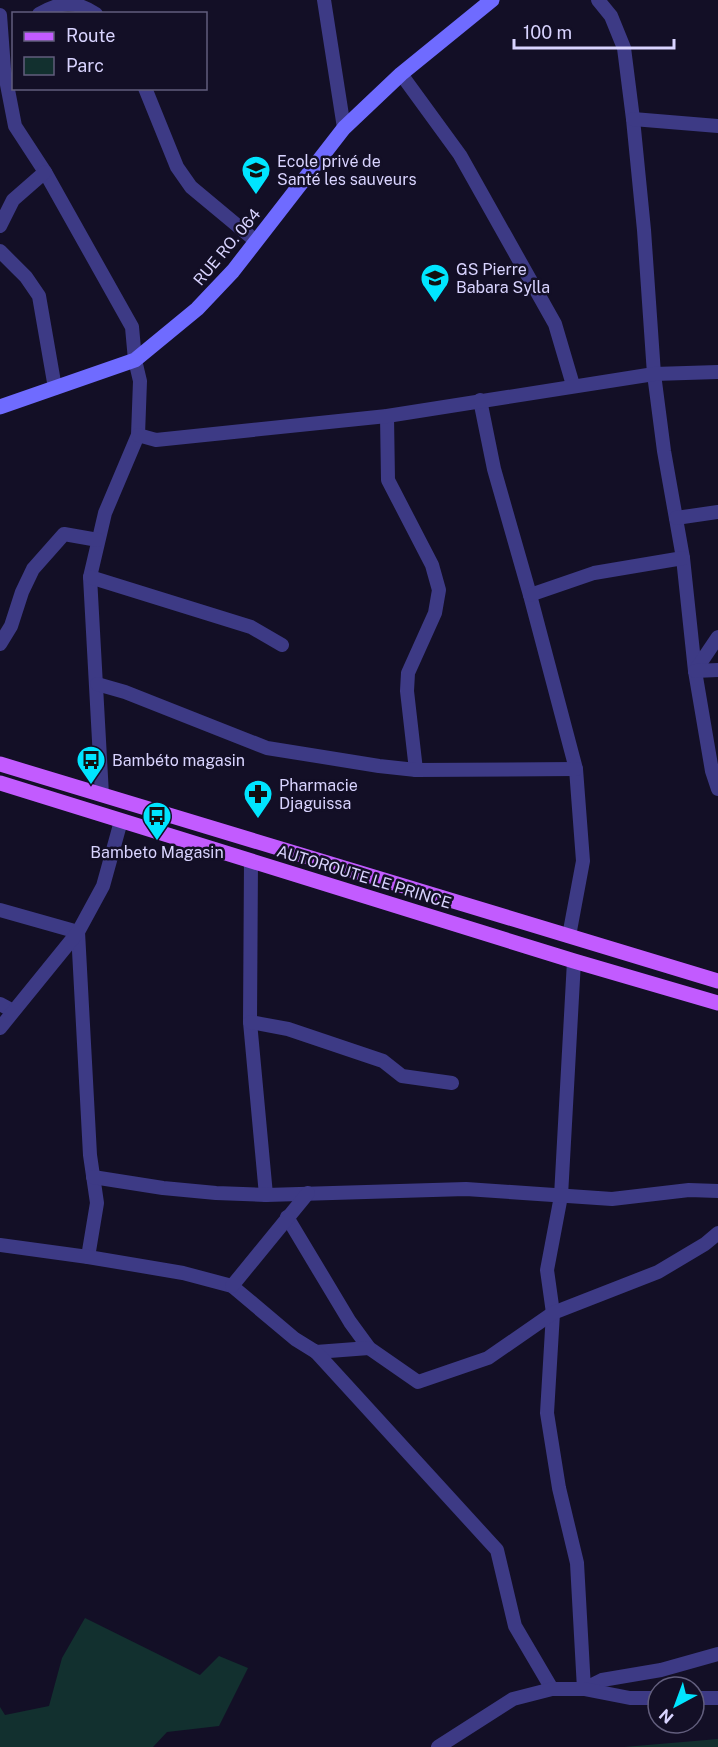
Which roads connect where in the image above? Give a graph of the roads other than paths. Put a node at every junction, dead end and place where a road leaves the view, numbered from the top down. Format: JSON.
{"nodes":[{"id":1,"x":324,"y":0,"type":"edge"},
{"id":2,"x":492,"y":0,"type":"edge"},
{"id":3,"x":598,"y":0,"type":"edge"},
{"id":4,"x":92,"y":10,"type":"edge"},
{"id":5,"x":43,"y":12,"type":"edge"},
{"id":6,"x":0,"y":15,"type":"edge"},
{"id":7,"x":0,"y":29,"type":"edge"},
{"id":8,"x":401,"y":74,"type":"junction"},
{"id":9,"x":146,"y":90,"type":"edge"},
{"id":10,"x":633,"y":119,"type":"junction"},
{"id":11,"x":718,"y":126,"type":"edge"},
{"id":12,"x":344,"y":128,"type":"junction"},
{"id":13,"x":45,"y":172,"type":"junction"},
{"id":14,"x":0,"y":226,"type":"edge"},
{"id":15,"x":256,"y":242,"type":"junction"},
{"id":16,"x":0,"y":250,"type":"edge"},
{"id":17,"x":135,"y":360,"type":"junction"},
{"id":18,"x":718,"y":372,"type":"edge"},
{"id":19,"x":654,"y":374,"type":"junction"},
{"id":20,"x":573,"y":385,"type":"junction"},
{"id":21,"x":55,"y":388,"type":"junction"},
{"id":22,"x":480,"y":400,"type":"junction"},
{"id":23,"x":0,"y":407,"type":"edge"},
{"id":24,"x":387,"y":416,"type":"junction"},
{"id":25,"x":138,"y":435,"type":"junction"},
{"id":26,"x":718,"y":512,"type":"edge"},
{"id":27,"x":676,"y":518,"type":"junction"},
{"id":28,"x":98,"y":540,"type":"junction"},
{"id":29,"x":683,"y":558,"type":"junction"},
{"id":30,"x":90,"y":578,"type":"junction"},
{"id":31,"x":530,"y":595,"type":"junction"},
{"id":32,"x":718,"y":637,"type":"edge"},
{"id":33,"x":0,"y":644,"type":"edge"},
{"id":34,"x":282,"y":645,"type":"dead end"},
{"id":35,"x":718,"y":670,"type":"edge"},
{"id":36,"x":695,"y":671,"type":"junction"},
{"id":37,"x":97,"y":684,"type":"junction"},
{"id":38,"x":0,"y":764,"type":"edge"},
{"id":39,"x":416,"y":770,"type":"junction"},
{"id":40,"x":576,"y":770,"type":"junction"},
{"id":41,"x":0,"y":783,"type":"edge"},
{"id":42,"x":718,"y":789,"type":"edge"},
{"id":43,"x":102,"y":795,"type":"junction"},
{"id":44,"x":121,"y":821,"type":"junction"},
{"id":45,"x":251,"y":861,"type":"junction"},
{"id":46,"x":0,"y":910,"type":"edge"},
{"id":47,"x":78,"y":932,"type":"junction"},
{"id":48,"x":569,"y":936,"type":"junction"},
{"id":49,"x":574,"y":961,"type":"junction"},
{"id":50,"x":718,"y":981,"type":"edge"},
{"id":51,"x":718,"y":1003,"type":"edge"},
{"id":52,"x":0,"y":1004,"type":"edge"},
{"id":53,"x":14,"y":1011,"type":"junction"},
{"id":54,"x":250,"y":1022,"type":"junction"},
{"id":55,"x":0,"y":1028,"type":"edge"},
{"id":56,"x":452,"y":1083,"type":"dead end"},
{"id":57,"x":93,"y":1177,"type":"junction"},
{"id":58,"x":718,"y":1191,"type":"edge"},
{"id":59,"x":308,"y":1193,"type":"junction"},
{"id":60,"x":266,"y":1195,"type":"junction"},
{"id":61,"x":561,"y":1196,"type":"junction"},
{"id":62,"x":287,"y":1217,"type":"junction"},
{"id":63,"x":718,"y":1233,"type":"edge"},
{"id":64,"x":0,"y":1245,"type":"edge"},
{"id":65,"x":88,"y":1257,"type":"junction"},
{"id":66,"x":232,"y":1286,"type":"junction"},
{"id":67,"x":553,"y":1314,"type":"junction"},
{"id":68,"x":369,"y":1348,"type":"junction"},
{"id":69,"x":316,"y":1352,"type":"junction"},
{"id":70,"x":718,"y":1654,"type":"edge"},
{"id":71,"x":552,"y":1689,"type":"junction"},
{"id":72,"x":584,"y":1689,"type":"junction"},
{"id":73,"x":646,"y":1698,"type":"edge"},
{"id":74,"x":438,"y":1747,"type":"edge"}],
"edges":[{"from":1,"to":12,"type":"street"},
{"from":2,"to":8,"type":"street","name":"RUE RO. 064"},
{"from":3,"to":10,"type":"street"},
{"from":4,"to":5,"type":"street"},
{"from":6,"to":7,"type":"street"},
{"from":7,"to":13,"type":"street"},
{"from":8,"to":12,"type":"street","name":"RUE RO. 064"},
{"from":8,"to":20,"type":"street"},
{"from":9,"to":15,"type":"street"},
{"from":10,"to":11,"type":"street"},
{"from":10,"to":19,"type":"street"},
{"from":12,"to":15,"type":"street","name":"RUE RO. 064"},
{"from":13,"to":14,"type":"street"},
{"from":13,"to":17,"type":"street"},
{"from":15,"to":17,"type":"street","name":"RUE RO. 064"},
{"from":16,"to":21,"type":"street"},
{"from":17,"to":21,"type":"street","name":"RUE RO. 064"},
{"from":17,"to":25,"type":"street"},
{"from":18,"to":19,"type":"street"},
{"from":19,"to":20,"type":"street"},
{"from":19,"to":27,"type":"street"},
{"from":20,"to":22,"type":"street"},
{"from":21,"to":23,"type":"street","name":"RUE RO. 064"},
{"from":22,"to":24,"type":"street"},
{"from":22,"to":31,"type":"street"},
{"from":24,"to":25,"type":"street"},
{"from":24,"to":39,"type":"street"},
{"from":25,"to":28,"type":"street"},
{"from":26,"to":27,"type":"street"},
{"from":27,"to":29,"type":"street"},
{"from":28,"to":30,"type":"street"},
{"from":28,"to":33,"type":"street"},
{"from":29,"to":31,"type":"street"},
{"from":29,"to":36,"type":"street"},
{"from":30,"to":34,"type":"street"},
{"from":30,"to":37,"type":"street"},
{"from":31,"to":40,"type":"street"},
{"from":32,"to":36,"type":"street"},
{"from":35,"to":36,"type":"street"},
{"from":36,"to":42,"type":"street"},
{"from":37,"to":39,"type":"street"},
{"from":37,"to":43,"type":"street"},
{"from":38,"to":43,"type":"main road","name":"AUTOROUTE LE PRINCE"},
{"from":39,"to":40,"type":"street"},
{"from":40,"to":48,"type":"street"},
{"from":41,"to":44,"type":"main road","name":"AUTOROUTE LE PRINCE"},
{"from":43,"to":48,"type":"main road","name":"AUTOROUTE LE PRINCE"},
{"from":44,"to":45,"type":"main road","name":"AUTOROUTE LE PRINCE"},
{"from":44,"to":47,"type":"street"},
{"from":45,"to":49,"type":"main road","name":"AUTOROUTE LE PRINCE"},
{"from":45,"to":54,"type":"street"},
{"from":46,"to":47,"type":"street"},
{"from":47,"to":53,"type":"street"},
{"from":47,"to":57,"type":"street"},
{"from":48,"to":50,"type":"main road","name":"AUTOROUTE LE PRINCE"},
{"from":49,"to":51,"type":"main road","name":"AUTOROUTE LE PRINCE"},
{"from":49,"to":61,"type":"street"},
{"from":52,"to":53,"type":"street"},
{"from":53,"to":55,"type":"street"},
{"from":54,"to":56,"type":"street"},
{"from":54,"to":60,"type":"street"},
{"from":57,"to":60,"type":"street"},
{"from":57,"to":65,"type":"street"},
{"from":58,"to":61,"type":"street"},
{"from":59,"to":60,"type":"street"},
{"from":59,"to":61,"type":"street"},
{"from":59,"to":62,"type":"street"},
{"from":61,"to":67,"type":"street"},
{"from":62,"to":66,"type":"street"},
{"from":62,"to":68,"type":"street"},
{"from":63,"to":67,"type":"street"},
{"from":64,"to":65,"type":"street"},
{"from":65,"to":66,"type":"street"},
{"from":66,"to":69,"type":"street"},
{"from":67,"to":68,"type":"street"},
{"from":67,"to":72,"type":"street"},
{"from":68,"to":69,"type":"street"},
{"from":69,"to":71,"type":"street"},
{"from":70,"to":72,"type":"street"},
{"from":71,"to":72,"type":"street"},
{"from":71,"to":74,"type":"street"},
{"from":72,"to":73,"type":"street"}]}
